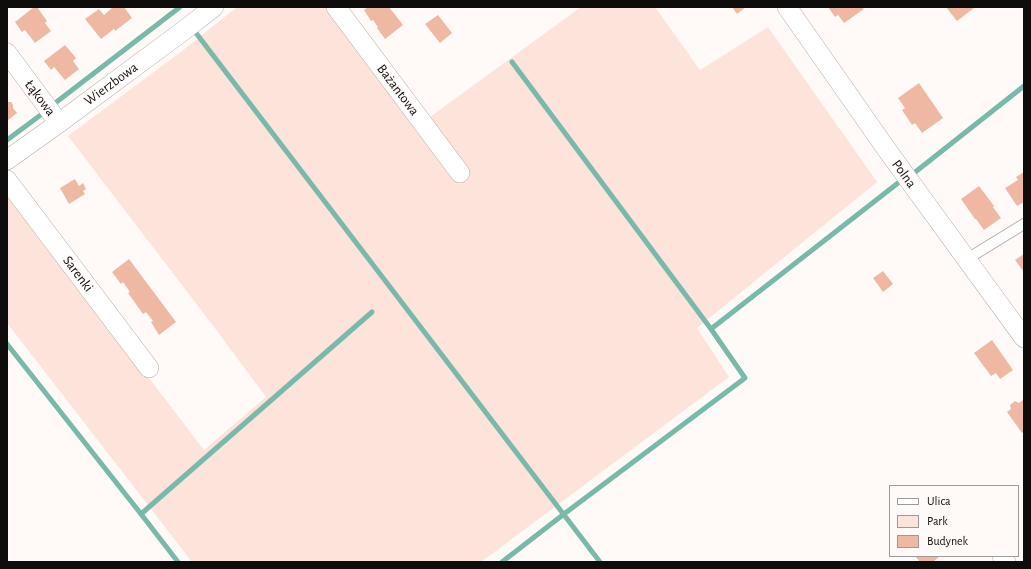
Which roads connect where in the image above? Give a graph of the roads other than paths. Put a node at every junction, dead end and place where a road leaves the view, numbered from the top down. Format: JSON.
{"nodes":[{"id":1,"x":214,"y":7,"type":"edge"},
{"id":2,"x":336,"y":7,"type":"edge"},
{"id":3,"x":788,"y":7,"type":"edge"},
{"id":4,"x":7,"y":54,"type":"edge"},
{"id":5,"x":60,"y":123,"type":"junction"},
{"id":6,"x":7,"y":160,"type":"edge"},
{"id":7,"x":460,"y":173,"type":"dead end"},
{"id":8,"x":7,"y":180,"type":"edge"},
{"id":9,"x":1024,"y":224,"type":"edge"},
{"id":10,"x":966,"y":259,"type":"junction"},
{"id":11,"x":1024,"y":338,"type":"edge"},
{"id":12,"x":149,"y":368,"type":"dead end"}],
"edges":[{"from":1,"to":5,"type":"street","name":"Wierzbowa"},
{"from":2,"to":7,"type":"street","name":"Bażantowa"},
{"from":3,"to":10,"type":"street","name":"Polna"},
{"from":4,"to":5,"type":"street","name":"Łąkowa"},
{"from":5,"to":6,"type":"street","name":"Wierzbowa"},
{"from":8,"to":12,"type":"street","name":"Sarenki"},
{"from":9,"to":10,"type":"lane"},
{"from":10,"to":11,"type":"street","name":"Polna"}]}
